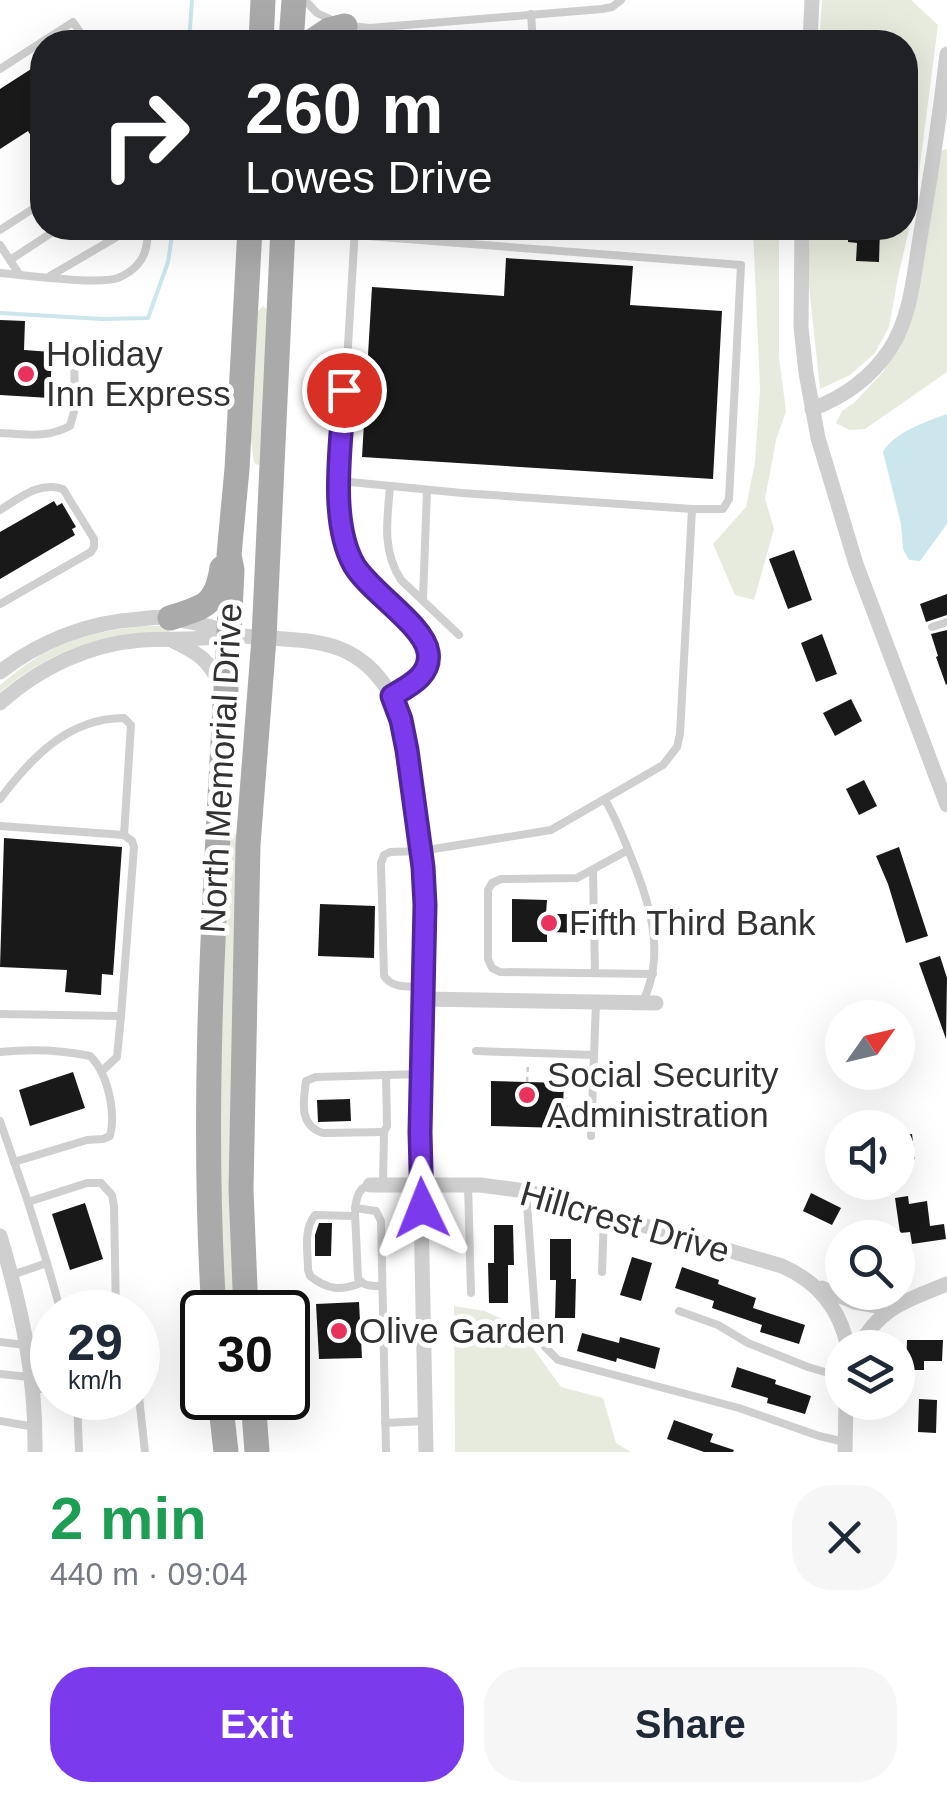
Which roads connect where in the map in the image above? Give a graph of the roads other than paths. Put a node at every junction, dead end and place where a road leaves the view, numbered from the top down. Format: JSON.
{"nodes":[{"id":1,"x":263,"y":0,"type":"edge"},
{"id":2,"x":276,"y":0,"type":"edge"},
{"id":3,"x":294,"y":0,"type":"edge"},
{"id":4,"x":306,"y":0,"type":"edge"},
{"id":5,"x":621,"y":0,"type":"edge"},
{"id":6,"x":812,"y":0,"type":"edge"},
{"id":7,"x":531,"y":14,"type":"junction"},
{"id":8,"x":262,"y":30,"type":"edge"},
{"id":9,"x":310,"y":30,"type":"edge"},
{"id":10,"x":318,"y":30,"type":"edge"},
{"id":11,"x":320,"y":30,"type":"edge"},
{"id":12,"x":343,"y":30,"type":"edge"},
{"id":13,"x":532,"y":30,"type":"edge"},
{"id":14,"x":811,"y":30,"type":"edge"},
{"id":15,"x":30,"y":50,"type":"edge"},
{"id":16,"x":947,"y":54,"type":"edge"},
{"id":17,"x":0,"y":70,"type":"edge"},
{"id":18,"x":30,"y":210,"type":"edge"},
{"id":19,"x":0,"y":230,"type":"edge"},
{"id":20,"x":41,"y":240,"type":"edge"},
{"id":21,"x":112,"y":240,"type":"edge"},
{"id":22,"x":148,"y":240,"type":"edge"},
{"id":23,"x":249,"y":240,"type":"edge"},
{"id":24,"x":284,"y":240,"type":"edge"},
{"id":25,"x":354,"y":240,"type":"edge"},
{"id":26,"x":454,"y":240,"type":"edge"},
{"id":27,"x":802,"y":240,"type":"edge"},
{"id":28,"x":0,"y":244,"type":"edge"},
{"id":29,"x":10,"y":260,"type":"junction"},
{"id":30,"x":0,"y":273,"type":"edge"},
{"id":31,"x":19,"y":274,"type":"junction"},
{"id":32,"x":50,"y":276,"type":"junction"},
{"id":33,"x":246,"y":298,"type":"junction"},
{"id":34,"x":280,"y":299,"type":"junction"},
{"id":35,"x":74,"y":353,"type":"dead end"},
{"id":36,"x":812,"y":409,"type":"junction"},
{"id":37,"x":0,"y":432,"type":"edge"},
{"id":38,"x":340,"y":481,"type":"junction"},
{"id":39,"x":390,"y":487,"type":"junction"},
{"id":40,"x":427,"y":490,"type":"junction"},
{"id":41,"x":692,"y":509,"type":"junction"},
{"id":42,"x":0,"y":510,"type":"edge"},
{"id":43,"x":229,"y":554,"type":"junction"},
{"id":44,"x":423,"y":599,"type":"junction"},
{"id":45,"x":0,"y":604,"type":"edge"},
{"id":46,"x":947,"y":622,"type":"edge"},
{"id":47,"x":932,"y":627,"type":"dead end"},
{"id":48,"x":172,"y":630,"type":"junction"},
{"id":49,"x":229,"y":635,"type":"junction"},
{"id":50,"x":458,"y":635,"type":"dead end"},
{"id":51,"x":264,"y":638,"type":"junction"},
{"id":52,"x":0,"y":672,"type":"edge"},
{"id":53,"x":226,"y":692,"type":"junction"},
{"id":54,"x":392,"y":696,"type":"junction"},
{"id":55,"x":0,"y":703,"type":"edge"},
{"id":56,"x":0,"y":798,"type":"edge"},
{"id":57,"x":605,"y":800,"type":"junction"},
{"id":58,"x":947,"y":805,"type":"edge"},
{"id":59,"x":0,"y":826,"type":"edge"},
{"id":60,"x":124,"y":835,"type":"junction"},
{"id":61,"x":628,"y":850,"type":"junction"},
{"id":62,"x":421,"y":851,"type":"junction"},
{"id":63,"x":593,"y":870,"type":"junction"},
{"id":64,"x":595,"y":973,"type":"junction"},
{"id":65,"x":653,"y":974,"type":"junction"},
{"id":66,"x":422,"y":993,"type":"junction"},
{"id":67,"x":596,"y":1002,"type":"junction"},
{"id":68,"x":649,"y":1002,"type":"joint"},
{"id":69,"x":0,"y":1014,"type":"edge"},
{"id":70,"x":121,"y":1016,"type":"junction"},
{"id":71,"x":476,"y":1051,"type":"dead end"},
{"id":72,"x":0,"y":1052,"type":"edge"},
{"id":73,"x":593,"y":1055,"type":"junction"},
{"id":74,"x":102,"y":1071,"type":"junction"},
{"id":75,"x":386,"y":1074,"type":"junction"},
{"id":76,"x":421,"y":1074,"type":"junction"},
{"id":77,"x":0,"y":1121,"type":"edge"},
{"id":78,"x":384,"y":1132,"type":"junction"},
{"id":79,"x":591,"y":1136,"type":"dead end"},
{"id":80,"x":14,"y":1162,"type":"junction"},
{"id":81,"x":468,"y":1185,"type":"junction"},
{"id":82,"x":376,"y":1186,"type":"junction"},
{"id":83,"x":421,"y":1186,"type":"junction"},
{"id":84,"x":526,"y":1191,"type":"junction"},
{"id":85,"x":28,"y":1202,"type":"junction"},
{"id":86,"x":355,"y":1212,"type":"junction"},
{"id":87,"x":604,"y":1214,"type":"junction"},
{"id":88,"x":0,"y":1236,"type":"edge"},
{"id":89,"x":47,"y":1263,"type":"junction"},
{"id":90,"x":7,"y":1270,"type":"edge"},
{"id":91,"x":602,"y":1272,"type":"dead end"},
{"id":92,"x":361,"y":1283,"type":"junction"},
{"id":93,"x":814,"y":1284,"type":"junction"},
{"id":94,"x":947,"y":1284,"type":"edge"},
{"id":95,"x":382,"y":1286,"type":"junction"},
{"id":96,"x":55,"y":1290,"type":"edge"},
{"id":97,"x":116,"y":1290,"type":"edge"},
{"id":98,"x":213,"y":1290,"type":"edge"},
{"id":99,"x":245,"y":1290,"type":"edge"},
{"id":100,"x":471,"y":1293,"type":"dead end"},
{"id":101,"x":0,"y":1299,"type":"edge"},
{"id":102,"x":19,"y":1301,"type":"junction"},
{"id":103,"x":679,"y":1311,"type":"dead end"},
{"id":104,"x":886,"y":1311,"type":"junction"},
{"id":105,"x":842,"y":1330,"type":"edge"},
{"id":106,"x":869,"y":1330,"type":"edge"},
{"id":107,"x":0,"y":1342,"type":"edge"},
{"id":108,"x":28,"y":1346,"type":"junction"},
{"id":109,"x":30,"y":1361,"type":"edge"},
{"id":110,"x":825,"y":1372,"type":"edge"},
{"id":111,"x":0,"y":1374,"type":"edge"},
{"id":112,"x":30,"y":1382,"type":"edge"},
{"id":113,"x":35,"y":1420,"type":"edge"},
{"id":114,"x":77,"y":1420,"type":"edge"},
{"id":115,"x":142,"y":1420,"type":"edge"},
{"id":116,"x":222,"y":1420,"type":"edge"},
{"id":117,"x":255,"y":1420,"type":"edge"},
{"id":118,"x":846,"y":1420,"type":"edge"},
{"id":119,"x":0,"y":1421,"type":"edge"},
{"id":120,"x":426,"y":1421,"type":"junction"},
{"id":121,"x":385,"y":1424,"type":"junction"},
{"id":122,"x":35,"y":1427,"type":"junction"},
{"id":123,"x":845,"y":1447,"type":"edge"},
{"id":124,"x":35,"y":1452,"type":"edge"},
{"id":125,"x":79,"y":1452,"type":"edge"},
{"id":126,"x":146,"y":1452,"type":"edge"},
{"id":127,"x":226,"y":1452,"type":"edge"},
{"id":128,"x":257,"y":1452,"type":"edge"},
{"id":129,"x":386,"y":1452,"type":"edge"},
{"id":130,"x":426,"y":1452,"type":"edge"}],
"edges":[{"from":1,"to":8,"type":"main road"},
{"from":2,"to":9,"type":"main road"},
{"from":3,"to":10,"type":"main road"},
{"from":4,"to":11,"type":"lane"},
{"from":5,"to":7,"type":"lane"},
{"from":6,"to":14,"type":"street"},
{"from":7,"to":12,"type":"lane"},
{"from":7,"to":13,"type":"lane"},
{"from":15,"to":17,"type":"lane"},
{"from":16,"to":36,"type":"street"},
{"from":18,"to":19,"type":"lane"},
{"from":20,"to":29,"type":"lane"},
{"from":21,"to":32,"type":"lane"},
{"from":22,"to":32,"type":"lane"},
{"from":23,"to":33,"type":"main road","name":"North Memorial Drive"},
{"from":24,"to":34,"type":"main road","name":"North Memorial Drive"},
{"from":25,"to":38,"type":"lane"},
{"from":26,"to":41,"type":"lane"},
{"from":27,"to":36,"type":"street"},
{"from":28,"to":29,"type":"lane"},
{"from":29,"to":31,"type":"lane"},
{"from":30,"to":31,"type":"lane"},
{"from":31,"to":32,"type":"lane"},
{"from":33,"to":34,"type":"lane"},
{"from":33,"to":43,"type":"main road","name":"North Memorial Drive"},
{"from":34,"to":51,"type":"main road","name":"North Memorial Drive"},
{"from":35,"to":37,"type":"lane"},
{"from":36,"to":58,"type":"street"},
{"from":38,"to":39,"type":"lane"},
{"from":38,"to":54,"type":"lane"},
{"from":39,"to":40,"type":"lane"},
{"from":39,"to":44,"type":"lane"},
{"from":40,"to":41,"type":"lane"},
{"from":40,"to":44,"type":"lane"},
{"from":41,"to":57,"type":"lane"},
{"from":42,"to":45,"type":"lane"},
{"from":43,"to":48,"type":"main road","name":"North Memorial Drive"},
{"from":43,"to":49,"type":"main road","name":"North Memorial Drive"},
{"from":44,"to":50,"type":"lane"},
{"from":46,"to":47,"type":"lane"},
{"from":48,"to":49,"type":"street"},
{"from":48,"to":49,"type":"street"},
{"from":48,"to":52,"type":"street"},
{"from":48,"to":53,"type":"street"},
{"from":48,"to":55,"type":"street"},
{"from":49,"to":51,"type":"street"},
{"from":49,"to":53,"type":"main road","name":"North Memorial Drive"},
{"from":51,"to":54,"type":"street"},
{"from":51,"to":99,"type":"main road","name":"North Memorial Drive"},
{"from":53,"to":98,"type":"main road","name":"North Memorial Drive"},
{"from":54,"to":62,"type":"street"},
{"from":56,"to":60,"type":"lane"},
{"from":57,"to":61,"type":"lane"},
{"from":57,"to":62,"type":"lane"},
{"from":59,"to":60,"type":"lane"},
{"from":60,"to":70,"type":"lane"},
{"from":61,"to":63,"type":"lane"},
{"from":61,"to":65,"type":"lane"},
{"from":62,"to":66,"type":"street"},
{"from":62,"to":66,"type":"lane"},
{"from":63,"to":64,"type":"lane"},
{"from":63,"to":64,"type":"lane"},
{"from":64,"to":65,"type":"lane"},
{"from":65,"to":68,"type":"lane"},
{"from":66,"to":67,"type":"street"},
{"from":66,"to":76,"type":"street"},
{"from":67,"to":68,"type":"street"},
{"from":67,"to":73,"type":"lane"},
{"from":69,"to":70,"type":"lane"},
{"from":70,"to":74,"type":"lane"},
{"from":71,"to":73,"type":"lane"},
{"from":72,"to":74,"type":"lane"},
{"from":73,"to":79,"type":"lane"},
{"from":74,"to":80,"type":"lane"},
{"from":75,"to":76,"type":"lane"},
{"from":75,"to":78,"type":"lane"},
{"from":75,"to":78,"type":"lane"},
{"from":76,"to":83,"type":"street"},
{"from":77,"to":80,"type":"lane"},
{"from":78,"to":82,"type":"lane"},
{"from":80,"to":85,"type":"lane"},
{"from":81,"to":83,"type":"street","name":"Hillcrest Drive"},
{"from":81,"to":84,"type":"street","name":"Hillcrest Drive"},
{"from":81,"to":100,"type":"lane"},
{"from":82,"to":83,"type":"street","name":"Hillcrest Drive"},
{"from":82,"to":86,"type":"lane"},
{"from":83,"to":120,"type":"street"},
{"from":84,"to":87,"type":"street","name":"Hillcrest Drive"},
{"from":84,"to":123,"type":"lane"},
{"from":85,"to":89,"type":"lane"},
{"from":85,"to":97,"type":"lane"},
{"from":86,"to":92,"type":"lane"},
{"from":86,"to":92,"type":"lane"},
{"from":86,"to":95,"type":"lane"},
{"from":87,"to":91,"type":"lane"},
{"from":87,"to":93,"type":"street","name":"Hillcrest Drive"},
{"from":88,"to":90,"type":"street"},
{"from":89,"to":90,"type":"lane"},
{"from":89,"to":96,"type":"lane"},
{"from":90,"to":102,"type":"street"},
{"from":92,"to":95,"type":"lane"},
{"from":93,"to":104,"type":"street","name":"Hillcrest Drive"},
{"from":93,"to":105,"type":"street","name":"Hillcrest Drive"},
{"from":94,"to":104,"type":"street"},
{"from":95,"to":121,"type":"lane"},
{"from":101,"to":102,"type":"lane"},
{"from":102,"to":108,"type":"street"},
{"from":103,"to":110,"type":"lane"},
{"from":104,"to":106,"type":"street"},
{"from":107,"to":108,"type":"lane"},
{"from":108,"to":109,"type":"street"},
{"from":111,"to":112,"type":"lane"},
{"from":113,"to":122,"type":"street"},
{"from":114,"to":125,"type":"lane"},
{"from":115,"to":126,"type":"lane"},
{"from":116,"to":127,"type":"main road"},
{"from":117,"to":128,"type":"main road"},
{"from":118,"to":123,"type":"street"},
{"from":119,"to":122,"type":"lane"},
{"from":120,"to":121,"type":"lane"},
{"from":120,"to":130,"type":"street"},
{"from":121,"to":129,"type":"lane"},
{"from":122,"to":124,"type":"street"}]}
